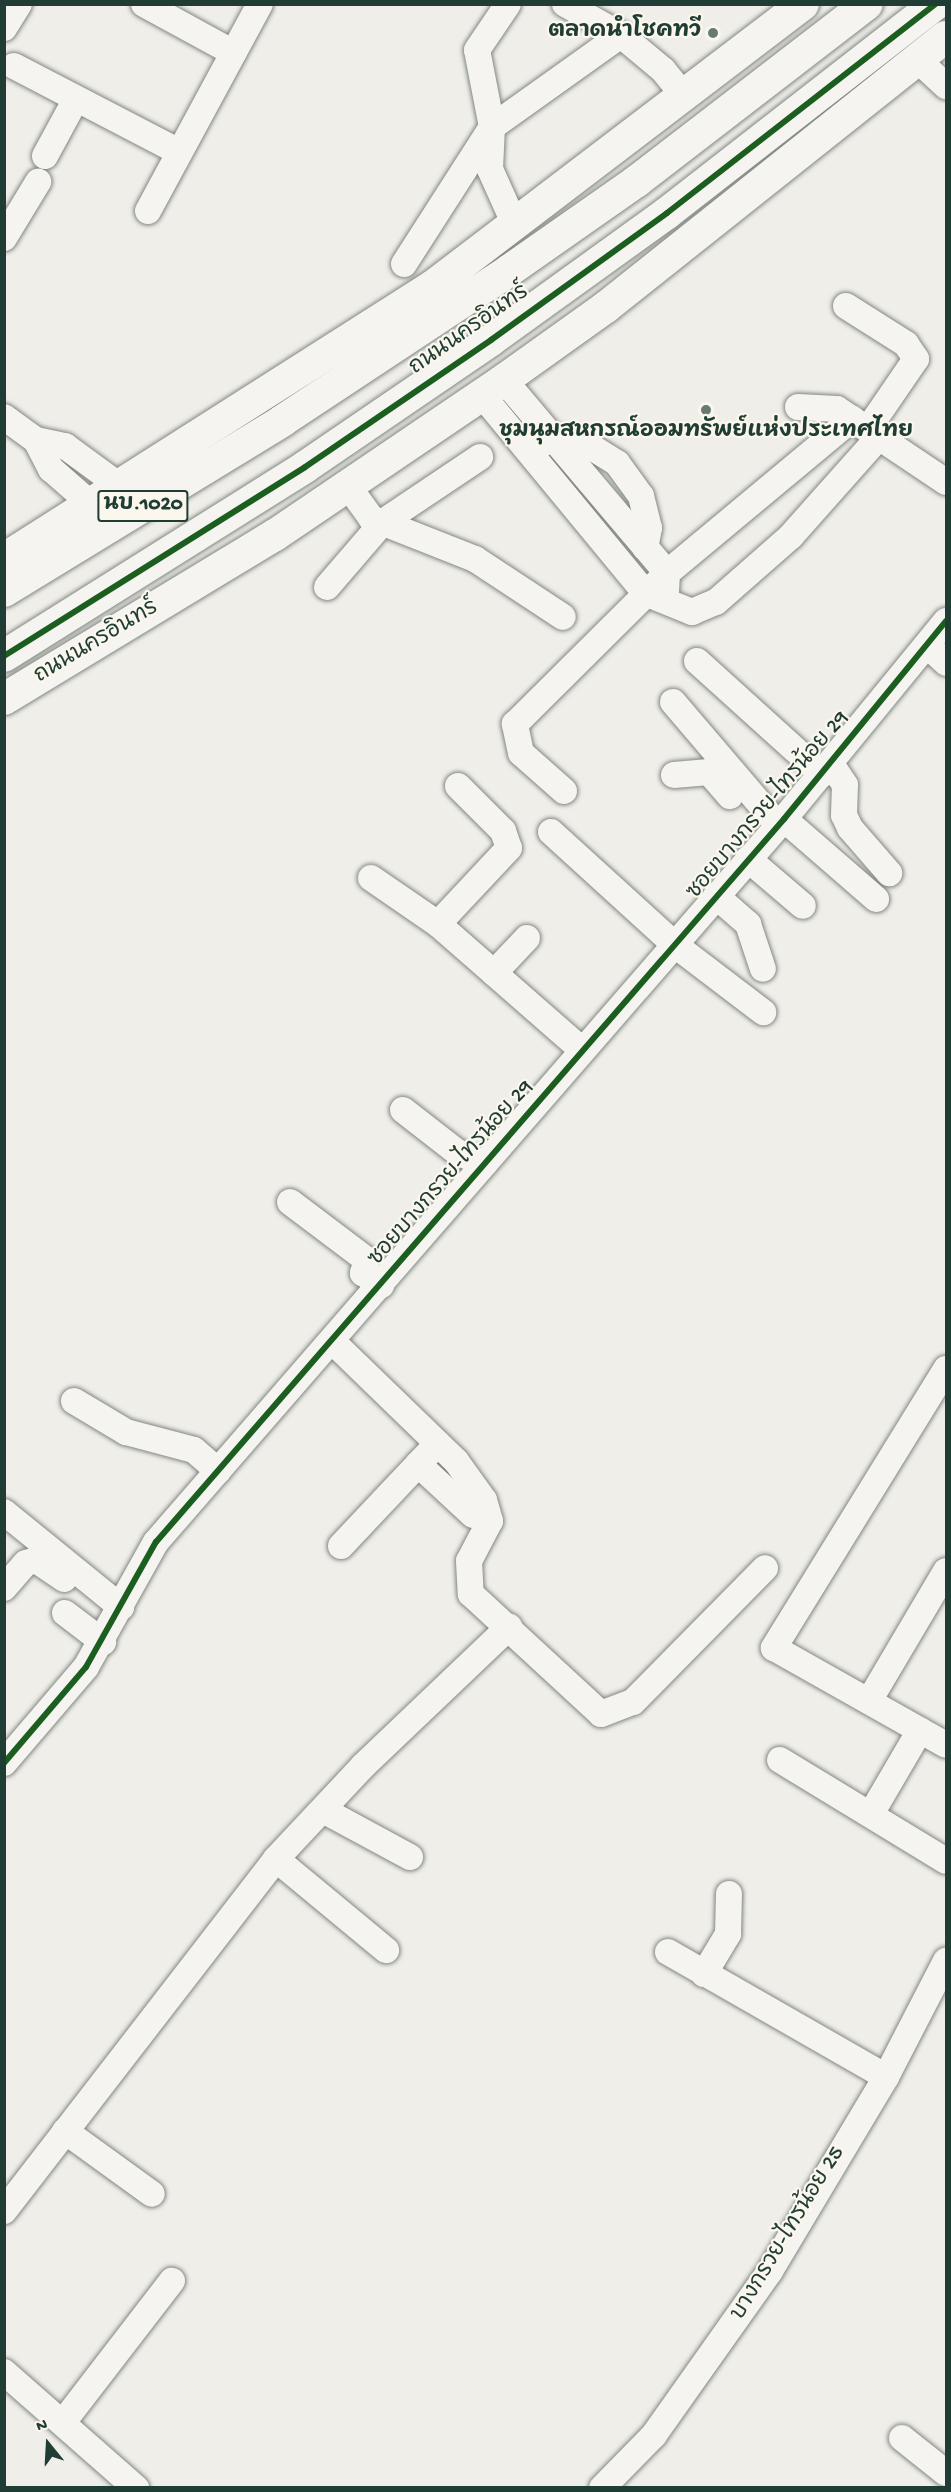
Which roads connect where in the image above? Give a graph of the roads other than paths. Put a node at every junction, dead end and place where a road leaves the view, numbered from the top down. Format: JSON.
{"nodes":[{"id":1,"x":19,"y":4,"type":"edge"},
{"id":2,"x":144,"y":4,"type":"edge"},
{"id":3,"x":260,"y":4,"type":"edge"},
{"id":4,"x":508,"y":4,"type":"edge"},
{"id":5,"x":565,"y":4,"type":"edge"},
{"id":6,"x":803,"y":4,"type":"edge"},
{"id":7,"x":867,"y":4,"type":"edge"},
{"id":8,"x":935,"y":4,"type":"edge"},
{"id":9,"x":4,"y":28,"type":"edge"},
{"id":10,"x":621,"y":35,"type":"junction"},
{"id":11,"x":946,"y":37,"type":"edge"},
{"id":12,"x":234,"y":53,"type":"junction"},
{"id":13,"x":919,"y":61,"type":"junction"},
{"id":14,"x":14,"y":66,"type":"dead end"},
{"id":15,"x":946,"y":86,"type":"edge"},
{"id":16,"x":685,"y":97,"type":"junction"},
{"id":17,"x":76,"y":99,"type":"junction"},
{"id":18,"x":492,"y":127,"type":"junction"},
{"id":19,"x":179,"y":152,"type":"junction"},
{"id":20,"x":45,"y":156,"type":"dead end"},
{"id":21,"x":38,"y":182,"type":"dead end"},
{"id":22,"x":148,"y":211,"type":"dead end"},
{"id":23,"x":515,"y":225,"type":"junction"},
{"id":24,"x":4,"y":238,"type":"edge"},
{"id":25,"x":404,"y":264,"type":"dead end"},
{"id":26,"x":433,"y":286,"type":"junction"},
{"id":27,"x":846,"y":306,"type":"dead end"},
{"id":28,"x":503,"y":381,"type":"junction"},
{"id":29,"x":798,"y":407,"type":"dead end"},
{"id":30,"x":4,"y":417,"type":"edge"},
{"id":31,"x":282,"y":421,"type":"junction"},
{"id":32,"x":866,"y":428,"type":"junction"},
{"id":33,"x":550,"y":438,"type":"junction"},
{"id":34,"x":36,"y":440,"type":"junction"},
{"id":35,"x":530,"y":453,"type":"junction"},
{"id":36,"x":480,"y":458,"type":"dead end"},
{"id":37,"x":305,"y":467,"type":"junction"},
{"id":38,"x":946,"y":482,"type":"edge"},
{"id":39,"x":121,"y":486,"type":"junction"},
{"id":40,"x":348,"y":486,"type":"junction"},
{"id":41,"x":92,"y":505,"type":"junction"},
{"id":42,"x":383,"y":522,"type":"junction"},
{"id":43,"x":645,"y":548,"type":"junction"},
{"id":44,"x":4,"y":559,"type":"edge"},
{"id":45,"x":327,"y":587,"type":"dead end"},
{"id":46,"x":659,"y":588,"type":"junction"},
{"id":47,"x":4,"y":591,"type":"edge"},
{"id":48,"x":563,"y":617,"type":"dead end"},
{"id":49,"x":946,"y":621,"type":"edge"},
{"id":50,"x":927,"y":645,"type":"junction"},
{"id":51,"x":4,"y":656,"type":"edge"},
{"id":52,"x":697,"y":662,"type":"dead end"},
{"id":53,"x":946,"y":663,"type":"edge"},
{"id":54,"x":4,"y":699,"type":"edge"},
{"id":55,"x":673,"y":702,"type":"dead end"},
{"id":56,"x":826,"y":769,"type":"junction"},
{"id":57,"x":674,"y":775,"type":"dead end"},
{"id":58,"x":458,"y":786,"type":"dead end"},
{"id":59,"x":564,"y":791,"type":"dead end"},
{"id":60,"x":777,"y":827,"type":"junction"},
{"id":61,"x":551,"y":832,"type":"dead end"},
{"id":62,"x":748,"y":859,"type":"junction"},
{"id":63,"x":889,"y":873,"type":"dead end"},
{"id":64,"x":371,"y":878,"type":"dead end"},
{"id":65,"x":716,"y":896,"type":"junction"},
{"id":66,"x":876,"y":899,"type":"dead end"},
{"id":67,"x":803,"y":906,"type":"dead end"},
{"id":68,"x":438,"y":924,"type":"junction"},
{"id":69,"x":527,"y":938,"type":"dead end"},
{"id":70,"x":675,"y":945,"type":"junction"},
{"id":71,"x":763,"y":969,"type":"dead end"},
{"id":72,"x":494,"y":974,"type":"junction"},
{"id":73,"x":763,"y":1012,"type":"dead end"},
{"id":74,"x":582,"y":1050,"type":"junction"},
{"id":75,"x":403,"y":1110,"type":"dead end"},
{"id":76,"x":485,"y":1164,"type":"junction"},
{"id":77,"x":290,"y":1202,"type":"dead end"},
{"id":78,"x":381,"y":1285,"type":"junction"},
{"id":79,"x":332,"y":1341,"type":"junction"},
{"id":80,"x":946,"y":1370,"type":"edge"},
{"id":81,"x":74,"y":1401,"type":"dead end"},
{"id":82,"x":438,"y":1443,"type":"junction"},
{"id":83,"x":418,"y":1464,"type":"junction"},
{"id":84,"x":218,"y":1471,"type":"junction"},
{"id":85,"x":4,"y":1512,"type":"edge"},
{"id":86,"x":473,"y":1515,"type":"dead end"},
{"id":87,"x":341,"y":1546,"type":"dead end"},
{"id":88,"x":765,"y":1568,"type":"dead end"},
{"id":89,"x":946,"y":1571,"type":"edge"},
{"id":90,"x":4,"y":1588,"type":"edge"},
{"id":91,"x":65,"y":1613,"type":"dead end"},
{"id":92,"x":118,"y":1613,"type":"junction"},
{"id":93,"x":510,"y":1627,"type":"junction"},
{"id":94,"x":103,"y":1642,"type":"junction"},
{"id":95,"x":869,"y":1701,"type":"junction"},
{"id":96,"x":920,"y":1730,"type":"junction"},
{"id":97,"x":946,"y":1744,"type":"edge"},
{"id":98,"x":780,"y":1760,"type":"dead end"},
{"id":99,"x":4,"y":1763,"type":"edge"},
{"id":100,"x":323,"y":1810,"type":"junction"},
{"id":101,"x":871,"y":1814,"type":"junction"},
{"id":102,"x":410,"y":1857,"type":"dead end"},
{"id":103,"x":276,"y":1859,"type":"junction"},
{"id":104,"x":946,"y":1861,"type":"edge"},
{"id":105,"x":729,"y":1894,"type":"dead end"},
{"id":106,"x":386,"y":1950,"type":"dead end"},
{"id":107,"x":668,"y":1952,"type":"dead end"},
{"id":108,"x":946,"y":1961,"type":"edge"},
{"id":109,"x":704,"y":1974,"type":"junction"},
{"id":110,"x":886,"y":2077,"type":"junction"},
{"id":111,"x":65,"y":2131,"type":"junction"},
{"id":112,"x":152,"y":2194,"type":"dead end"},
{"id":113,"x":4,"y":2211,"type":"edge"},
{"id":114,"x":172,"y":2281,"type":"dead end"},
{"id":115,"x":4,"y":2372,"type":"edge"},
{"id":116,"x":64,"y":2421,"type":"junction"},
{"id":117,"x":902,"y":2438,"type":"dead end"},
{"id":118,"x":946,"y":2474,"type":"edge"},
{"id":119,"x":136,"y":2487,"type":"edge"},
{"id":120,"x":602,"y":2487,"type":"edge"}],
"edges":[{"from":1,"to":9,"type":"street"},
{"from":2,"to":12,"type":"street"},
{"from":3,"to":12,"type":"street"},
{"from":4,"to":18,"type":"street"},
{"from":5,"to":10,"type":"street"},
{"from":6,"to":16,"type":"main road","number":"นบ.1020"},
{"from":7,"to":31,"type":"main road","name":"ถนนนครอินทร์","number":"นบ.1020"},
{"from":8,"to":37,"type":"main road","name":"ถนนนครอินทร์","number":"นบ.1020"},
{"from":10,"to":16,"type":"street"},
{"from":10,"to":18,"type":"street"},
{"from":11,"to":13,"type":"main road","name":"ถนนนครอินทร์"},
{"from":12,"to":19,"type":"street"},
{"from":13,"to":15,"type":"street"},
{"from":13,"to":28,"type":"main road","name":"ถนนนครอินทร์"},
{"from":14,"to":17,"type":"street"},
{"from":16,"to":23,"type":"main road","number":"นบ.1020"},
{"from":17,"to":19,"type":"street"},
{"from":17,"to":20,"type":"street"},
{"from":18,"to":23,"type":"street"},
{"from":18,"to":25,"type":"street"},
{"from":19,"to":22,"type":"street"},
{"from":21,"to":24,"type":"street"},
{"from":23,"to":26,"type":"main road","number":"นบ.1020"},
{"from":26,"to":31,"type":"main road"},
{"from":26,"to":39,"type":"main road","number":"นบ.1020"},
{"from":27,"to":32,"type":"street"},
{"from":28,"to":33,"type":"street"},
{"from":28,"to":35,"type":"street"},
{"from":28,"to":37,"type":"main road"},
{"from":28,"to":40,"type":"main road","name":"ถนนนครอินทร์"},
{"from":29,"to":32,"type":"street"},
{"from":30,"to":34,"type":"street"},
{"from":31,"to":47,"type":"main road","name":"ถนนนครอินทร์","number":"นบ.1020"},
{"from":32,"to":38,"type":"street"},
{"from":32,"to":46,"type":"street"},
{"from":32,"to":46,"type":"street"},
{"from":33,"to":35,"type":"street"},
{"from":33,"to":43,"type":"street"},
{"from":33,"to":43,"type":"street"},
{"from":34,"to":39,"type":"street"},
{"from":34,"to":41,"type":"street"},
{"from":35,"to":46,"type":"street"},
{"from":36,"to":42,"type":"street"},
{"from":37,"to":51,"type":"main road","name":"ถนนนครอินทร์","number":"นบ.1020"},
{"from":39,"to":41,"type":"main road","number":"นบ.1020"},
{"from":40,"to":42,"type":"street"},
{"from":40,"to":54,"type":"main road","name":"ถนนนครอินทร์"},
{"from":41,"to":44,"type":"main road","number":"นบ.1020"},
{"from":42,"to":45,"type":"street"},
{"from":42,"to":48,"type":"street"},
{"from":43,"to":46,"type":"street"},
{"from":46,"to":59,"type":"street"},
{"from":49,"to":50,"type":"street","name":"ซอยบางกรวย-ไทรน้อย 29"},
{"from":50,"to":53,"type":"street"},
{"from":50,"to":56,"type":"street","name":"ซอยบางกรวย-ไทรน้อย 29"},
{"from":52,"to":56,"type":"street"},
{"from":55,"to":60,"type":"street"},
{"from":56,"to":60,"type":"street","name":"ซอยบางกรวย-ไทรน้อย 29"},
{"from":56,"to":63,"type":"street"},
{"from":57,"to":60,"type":"street"},
{"from":58,"to":68,"type":"street"},
{"from":60,"to":62,"type":"street","name":"ซอยบางกรวย-ไทรน้อย 29"},
{"from":60,"to":66,"type":"street"},
{"from":61,"to":70,"type":"street"},
{"from":62,"to":65,"type":"street","name":"ซอยบางกรวย-ไทรน้อย 29"},
{"from":62,"to":67,"type":"street"},
{"from":64,"to":68,"type":"street"},
{"from":65,"to":70,"type":"street","name":"ซอยบางกรวย-ไทรน้อย 29"},
{"from":65,"to":71,"type":"street"},
{"from":68,"to":72,"type":"street"},
{"from":69,"to":72,"type":"street"},
{"from":70,"to":73,"type":"street"},
{"from":70,"to":74,"type":"street","name":"ซอยบางกรวย-ไทรน้อย 29"},
{"from":72,"to":74,"type":"street"},
{"from":74,"to":76,"type":"street","name":"ซอยบางกรวย-ไทรน้อย 29"},
{"from":75,"to":76,"type":"street"},
{"from":76,"to":78,"type":"street","name":"ซอยบางกรวย-ไทรน้อย 29"},
{"from":77,"to":78,"type":"street"},
{"from":78,"to":79,"type":"street","name":"ซอยบางกรวย-ไทรน้อย 29"},
{"from":79,"to":82,"type":"street"},
{"from":79,"to":84,"type":"street","name":"ซอยบางกรวย-ไทรน้อย 29"},
{"from":80,"to":95,"type":"street"},
{"from":81,"to":84,"type":"street"},
{"from":82,"to":83,"type":"street"},
{"from":82,"to":93,"type":"street"},
{"from":83,"to":86,"type":"street"},
{"from":83,"to":87,"type":"street"},
{"from":84,"to":92,"type":"street","name":"ซอยบางกรวย-ไทรน้อย 29"},
{"from":85,"to":92,"type":"street"},
{"from":88,"to":93,"type":"street"},
{"from":89,"to":95,"type":"street"},
{"from":90,"to":92,"type":"street"},
{"from":91,"to":94,"type":"street"},
{"from":92,"to":94,"type":"street","name":"ซอยบางกรวย-ไทรน้อย 29"},
{"from":93,"to":100,"type":"street"},
{"from":94,"to":99,"type":"street","name":"ซอยบางกรวย-ไทรน้อย 29"},
{"from":95,"to":96,"type":"street"},
{"from":96,"to":97,"type":"street"},
{"from":96,"to":101,"type":"street"},
{"from":98,"to":101,"type":"street"},
{"from":100,"to":102,"type":"street"},
{"from":100,"to":103,"type":"street"},
{"from":101,"to":104,"type":"street"},
{"from":103,"to":106,"type":"street"},
{"from":103,"to":111,"type":"street"},
{"from":105,"to":109,"type":"street"},
{"from":107,"to":109,"type":"street"},
{"from":108,"to":110,"type":"street","name":"บางกรวย-ไทรน้อย 25"},
{"from":109,"to":110,"type":"street"},
{"from":110,"to":120,"type":"street","name":"บางกรวย-ไทรน้อย 25"},
{"from":111,"to":112,"type":"street"},
{"from":111,"to":113,"type":"street"},
{"from":114,"to":116,"type":"street"},
{"from":115,"to":116,"type":"street"},
{"from":116,"to":119,"type":"street"},
{"from":117,"to":118,"type":"street"}]}
